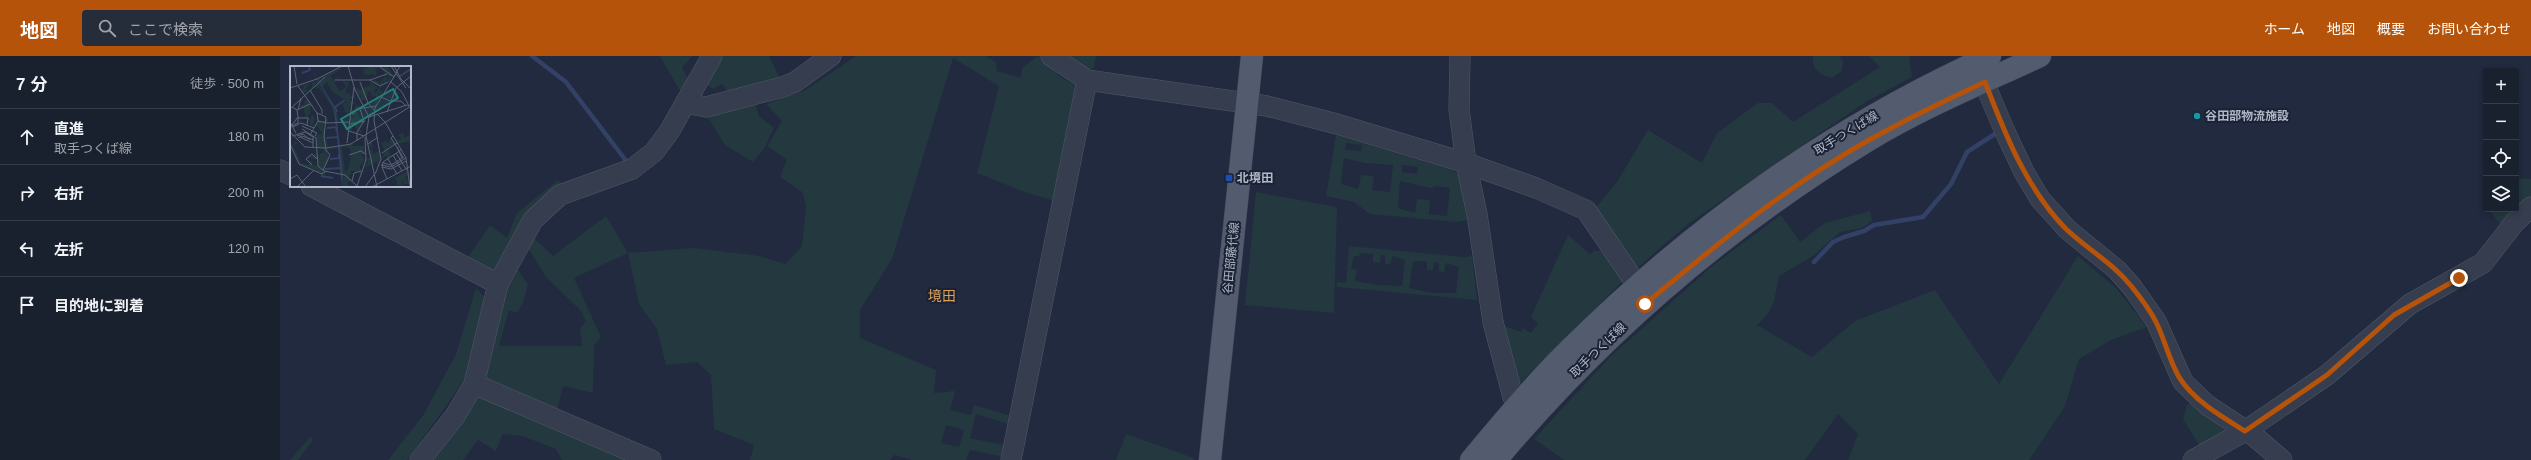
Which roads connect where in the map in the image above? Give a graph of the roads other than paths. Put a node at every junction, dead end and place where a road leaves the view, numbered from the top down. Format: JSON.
{"nodes":[{"id":1,"x":712,"y":56,"type":"edge"},
{"id":2,"x":831,"y":56,"type":"edge"},
{"id":3,"x":1051,"y":56,"type":"edge"},
{"id":4,"x":1252,"y":56,"type":"edge"},
{"id":5,"x":1460,"y":56,"type":"edge"},
{"id":6,"x":2040,"y":56,"type":"edge"},
{"id":7,"x":1983,"y":59,"type":"edge"},
{"id":8,"x":1087,"y":80,"type":"junction"},
{"id":9,"x":1985,"y":82,"type":"junction"},
{"id":10,"x":1247,"y":102,"type":"junction"},
{"id":11,"x":685,"y":103,"type":"junction"},
{"id":12,"x":1466,"y":163,"type":"junction"},
{"id":13,"x":280,"y":170,"type":"edge"},
{"id":14,"x":290,"y":175,"type":"edge"},
{"id":15,"x":313,"y":187,"type":"edge"},
{"id":16,"x":2531,"y":207,"type":"edge"},
{"id":17,"x":498,"y":284,"type":"junction"},
{"id":18,"x":1637,"y":286,"type":"junction"},
{"id":19,"x":474,"y":384,"type":"junction"},
{"id":20,"x":1518,"y":405,"type":"junction"},
{"id":21,"x":2245,"y":431,"type":"junction"},
{"id":22,"x":420,"y":460,"type":"edge"},
{"id":23,"x":651,"y":460,"type":"edge"},
{"id":24,"x":1011,"y":460,"type":"edge"},
{"id":25,"x":1210,"y":460,"type":"edge"},
{"id":26,"x":1471,"y":460,"type":"edge"},
{"id":27,"x":1496,"y":460,"type":"edge"},
{"id":28,"x":2193,"y":460,"type":"edge"},
{"id":29,"x":2282,"y":460,"type":"edge"}],
"edges":[{"from":1,"to":11,"type":"street"},
{"from":2,"to":11,"type":"street"},
{"from":3,"to":8,"type":"street"},
{"from":4,"to":10,"type":"main road","name":"谷田部藤代線"},
{"from":5,"to":12,"type":"street"},
{"from":6,"to":9,"type":"main road","name":"取手つくば線"},
{"from":7,"to":9,"type":"street"},
{"from":7,"to":18,"type":"main road","name":"取手つくば線"},
{"from":8,"to":10,"type":"street"},
{"from":8,"to":24,"type":"street"},
{"from":9,"to":21,"type":"street"},
{"from":9,"to":27,"type":"main road","name":"取手つくば線"},
{"from":10,"to":12,"type":"street"},
{"from":10,"to":25,"type":"main road","name":"谷田部藤代線"},
{"from":11,"to":17,"type":"street"},
{"from":12,"to":18,"type":"street"},
{"from":12,"to":20,"type":"street"},
{"from":13,"to":14,"type":"street"},
{"from":15,"to":17,"type":"street"},
{"from":16,"to":21,"type":"street"},
{"from":17,"to":19,"type":"street"},
{"from":18,"to":20,"type":"main road","name":"取手つくば線"},
{"from":19,"to":22,"type":"street"},
{"from":19,"to":23,"type":"street"},
{"from":20,"to":26,"type":"main road","name":"取手つくば線"},
{"from":21,"to":28,"type":"street"},
{"from":21,"to":29,"type":"street"}]}
